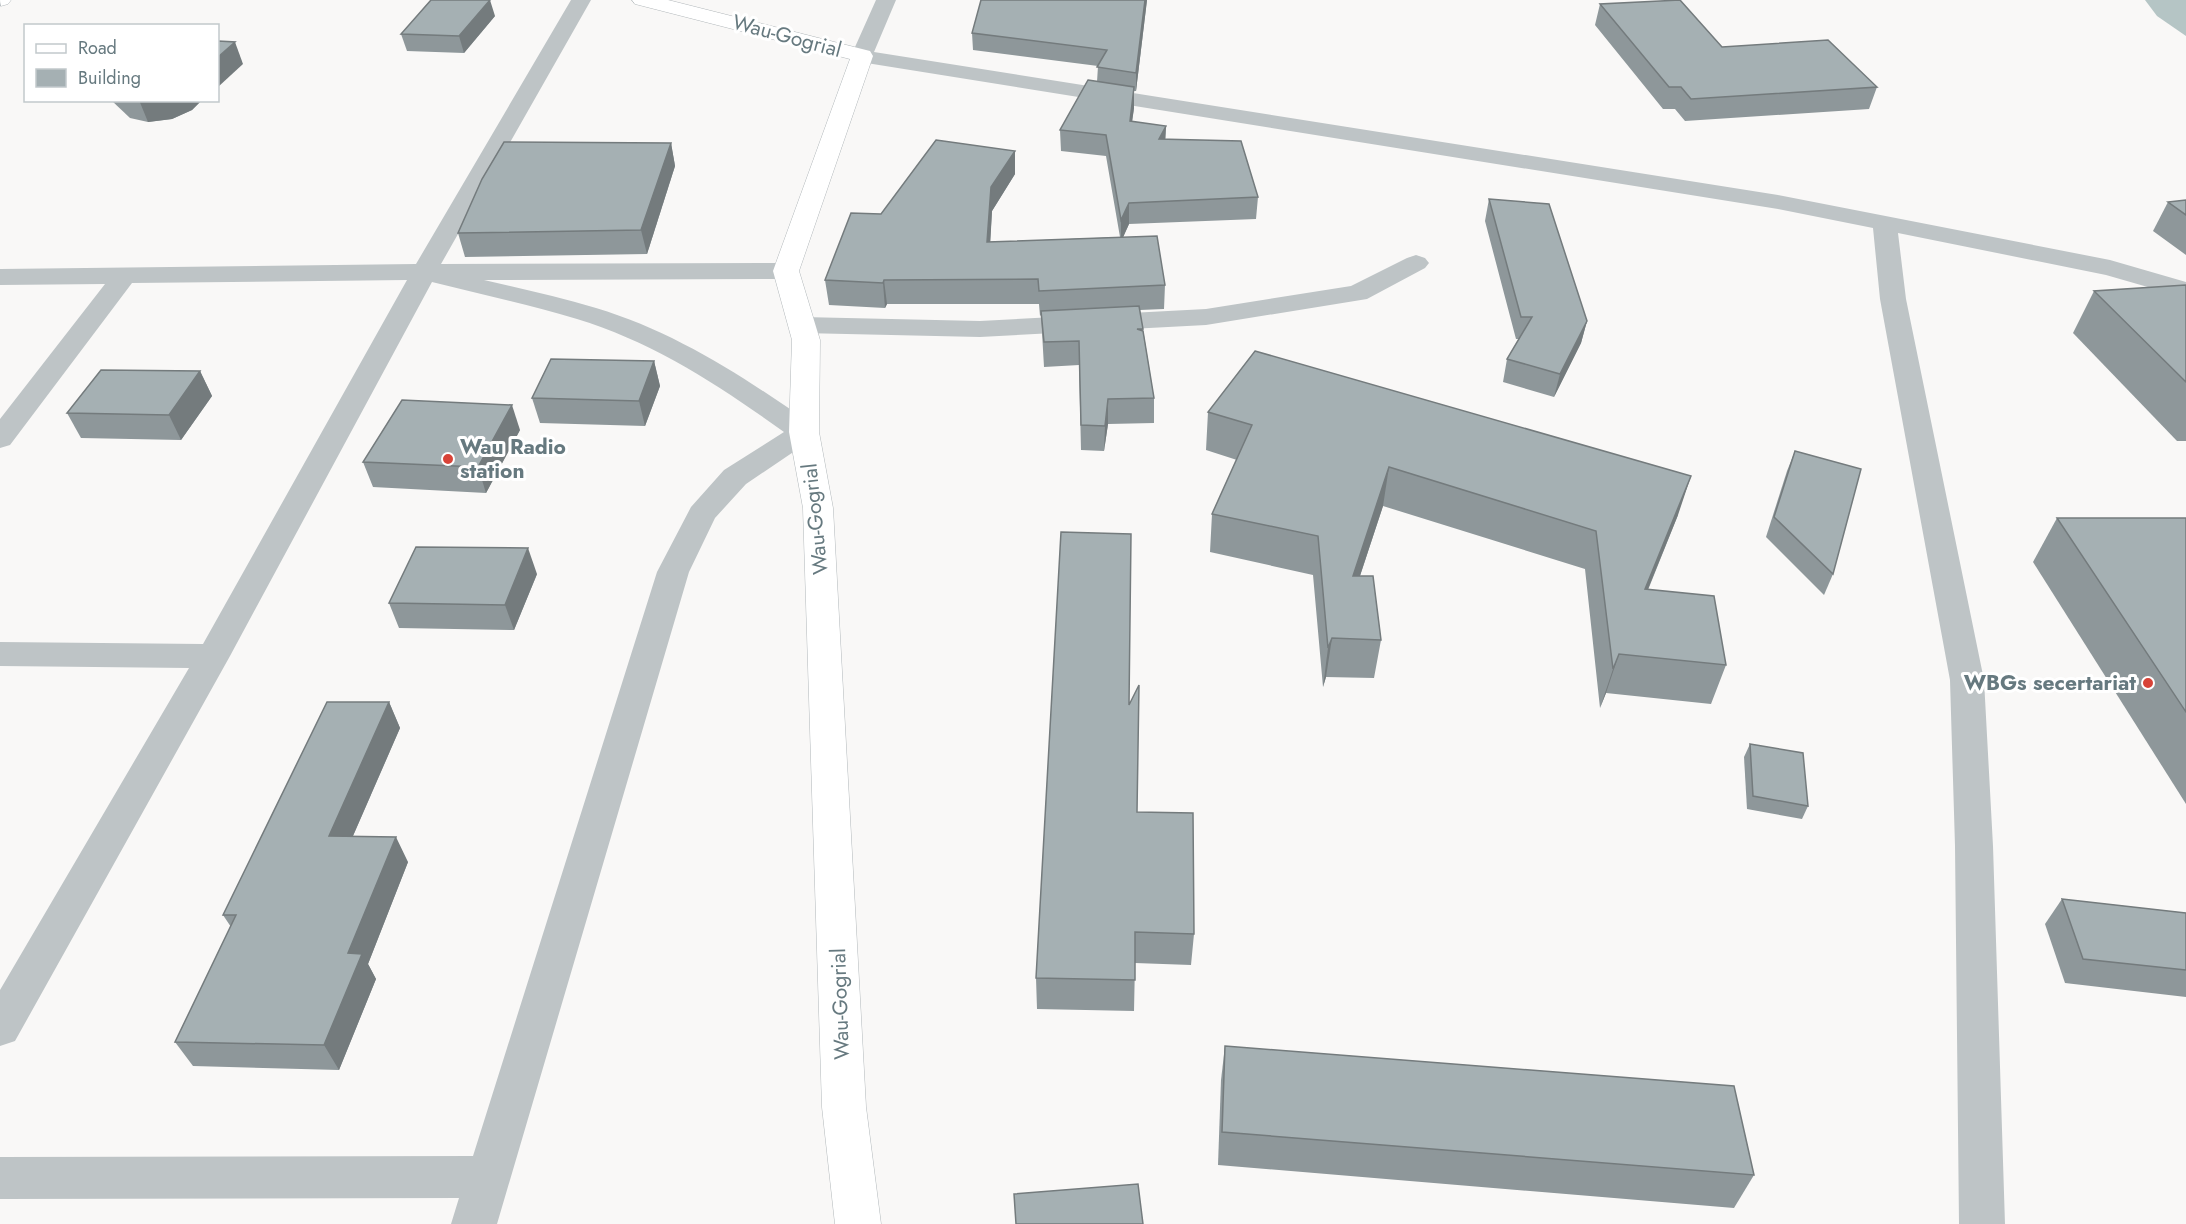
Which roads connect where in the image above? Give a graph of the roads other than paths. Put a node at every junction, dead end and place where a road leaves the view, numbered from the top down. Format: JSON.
{"nodes":[{"id":1,"x":581,"y":0,"type":"edge"},
{"id":2,"x":642,"y":0,"type":"edge"},
{"id":3,"x":886,"y":0,"type":"edge"},
{"id":4,"x":862,"y":56,"type":"junction"},
{"id":5,"x":1885,"y":224,"type":"junction"},
{"id":6,"x":1416,"y":263,"type":"dead end"},
{"id":7,"x":786,"y":271,"type":"junction"},
{"id":8,"x":424,"y":272,"type":"junction"},
{"id":9,"x":125,"y":275,"type":"junction"},
{"id":10,"x":0,"y":277,"type":"edge"},
{"id":11,"x":2186,"y":290,"type":"edge"},
{"id":12,"x":802,"y":325,"type":"junction"},
{"id":13,"x":804,"y":432,"type":"junction"},
{"id":14,"x":0,"y":439,"type":"edge"},
{"id":15,"x":0,"y":654,"type":"edge"},
{"id":16,"x":213,"y":656,"type":"junction"},
{"id":17,"x":0,"y":1028,"type":"edge"},
{"id":18,"x":487,"y":1177,"type":"junction"},
{"id":19,"x":0,"y":1178,"type":"edge"},
{"id":20,"x":474,"y":1224,"type":"edge"},
{"id":21,"x":858,"y":1224,"type":"edge"},
{"id":22,"x":1982,"y":1224,"type":"edge"}],
"edges":[{"from":1,"to":8,"type":"street"},
{"from":2,"to":4,"type":"main road","name":"Wau-Gogrial"},
{"from":3,"to":4,"type":"street"},
{"from":4,"to":5,"type":"street"},
{"from":4,"to":7,"type":"main road","name":"Wau-Gogrial"},
{"from":5,"to":11,"type":"street"},
{"from":5,"to":22,"type":"street"},
{"from":6,"to":12,"type":"street"},
{"from":7,"to":8,"type":"street"},
{"from":7,"to":12,"type":"main road","name":"Wau-Gogrial"},
{"from":8,"to":9,"type":"street"},
{"from":8,"to":13,"type":"street"},
{"from":8,"to":16,"type":"street"},
{"from":9,"to":10,"type":"street"},
{"from":9,"to":14,"type":"street"},
{"from":12,"to":13,"type":"main road","name":"Wau-Gogrial"},
{"from":13,"to":18,"type":"street"},
{"from":13,"to":21,"type":"main road","name":"Wau-Gogrial"},
{"from":15,"to":16,"type":"street"},
{"from":16,"to":17,"type":"street"},
{"from":18,"to":19,"type":"street"},
{"from":18,"to":20,"type":"street"}]}
